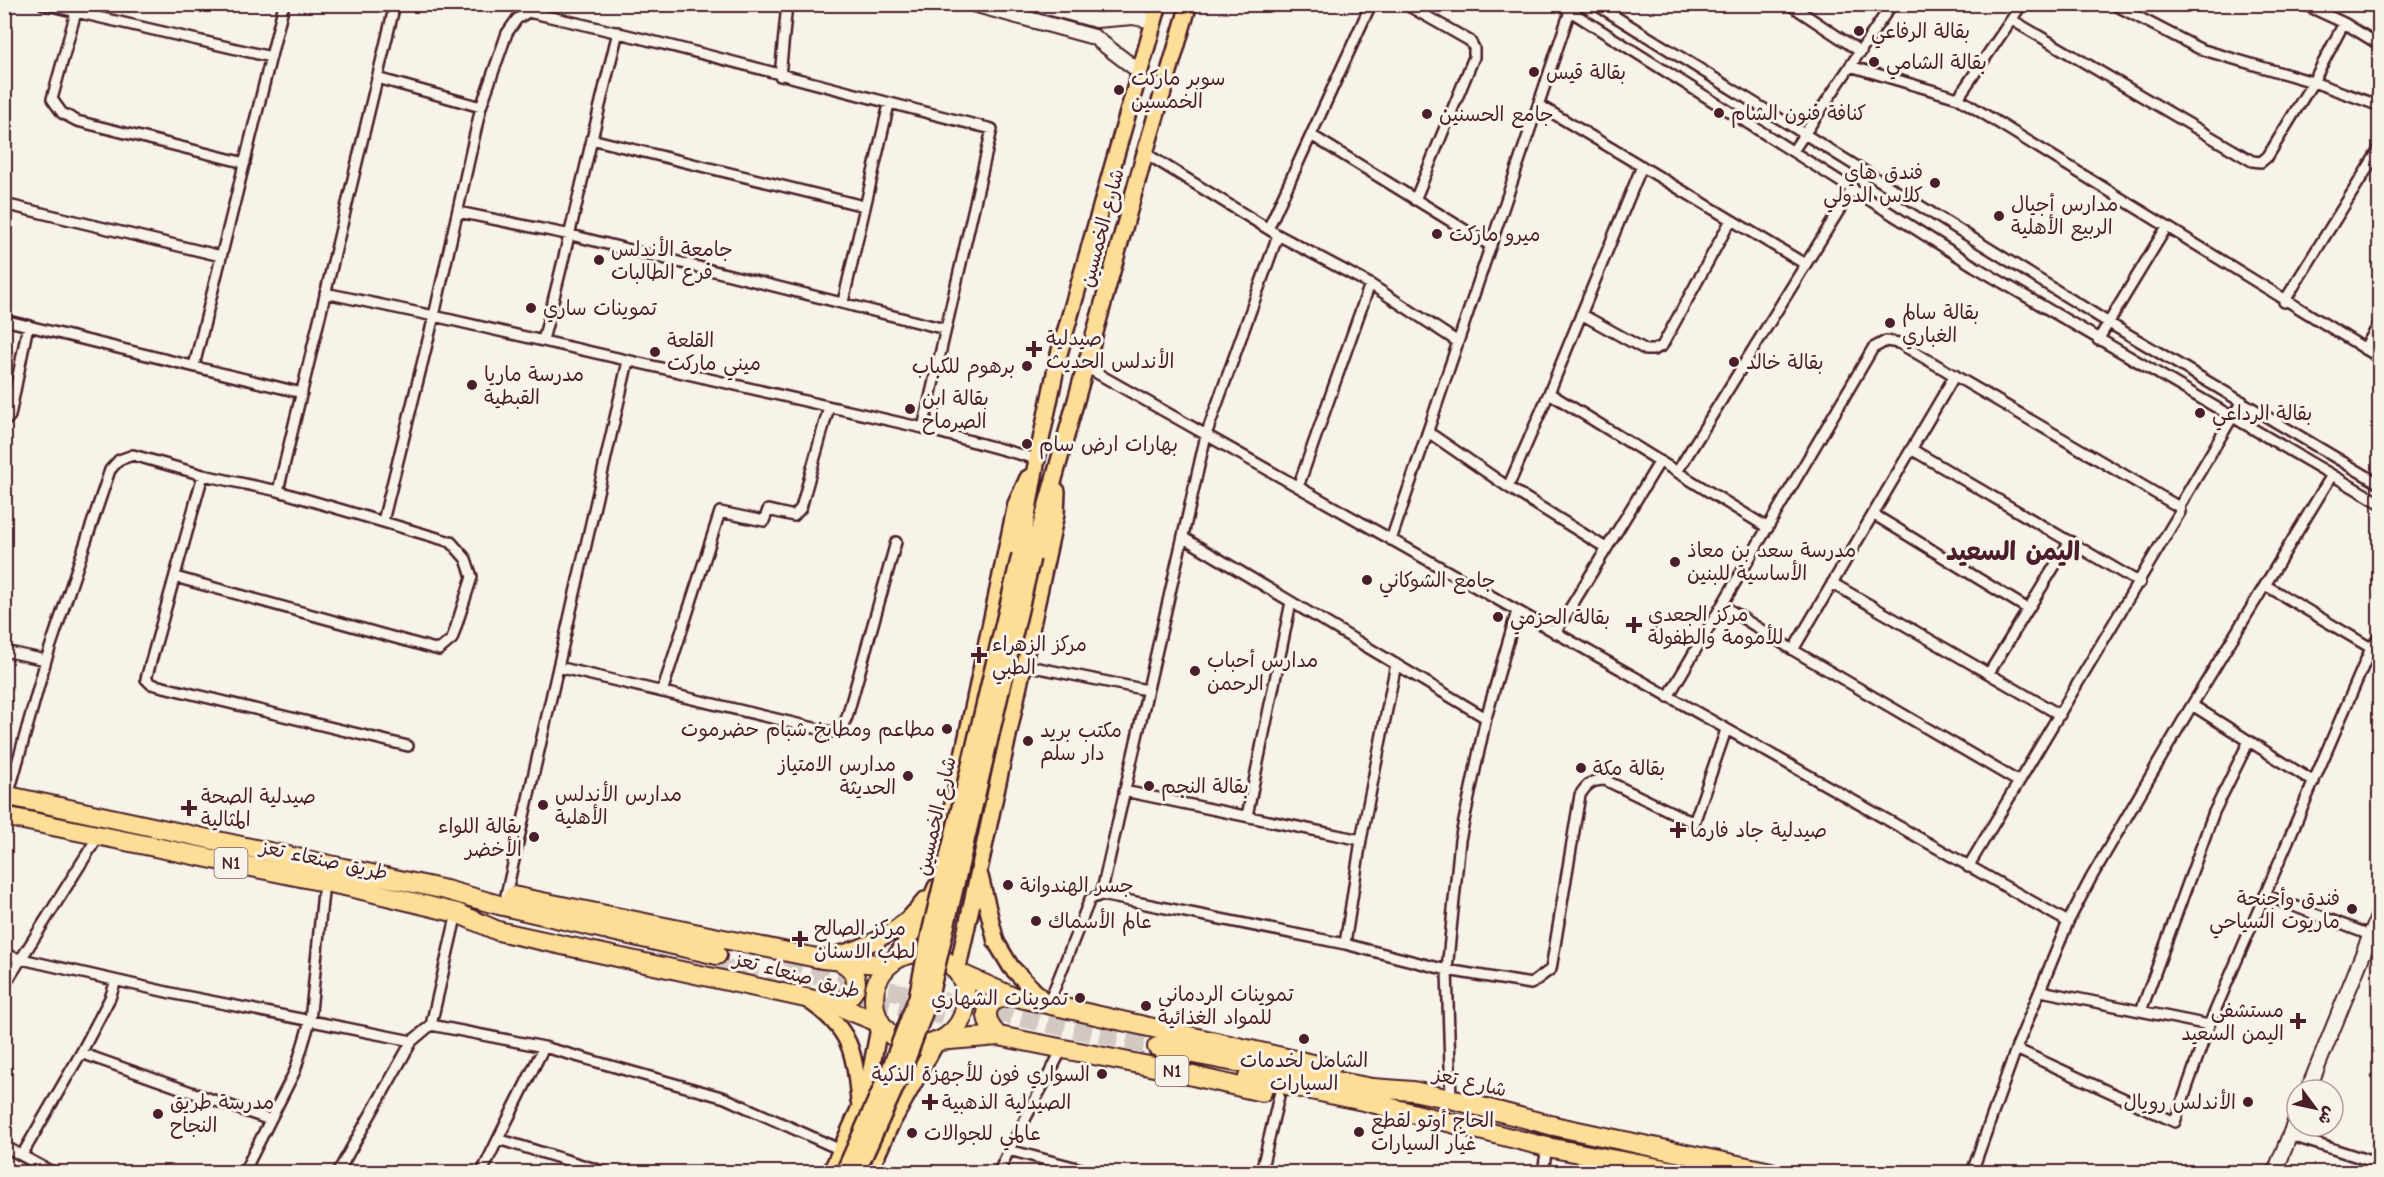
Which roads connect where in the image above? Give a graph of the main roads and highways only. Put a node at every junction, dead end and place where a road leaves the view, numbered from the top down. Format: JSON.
{"nodes":[{"id":1,"x":1159,"y":4,"type":"edge"},
{"id":2,"x":1189,"y":4,"type":"edge"},
{"id":3,"x":1140,"y":72,"type":"junction"},
{"id":4,"x":1167,"y":77,"type":"junction"},
{"id":5,"x":1037,"y":459,"type":"junction"},
{"id":6,"x":1059,"y":464,"type":"junction"},
{"id":7,"x":1026,"y":556,"type":"junction"},
{"id":8,"x":6,"y":796,"type":"edge"},
{"id":9,"x":4,"y":816,"type":"edge"},
{"id":10,"x":287,"y":856,"type":"junction"},
{"id":11,"x":979,"y":872,"type":"junction"},
{"id":12,"x":283,"y":874,"type":"junction"},
{"id":13,"x":936,"y":886,"type":"junction"},
{"id":14,"x":446,"y":890,"type":"junction"},
{"id":15,"x":975,"y":893,"type":"junction"},
{"id":16,"x":457,"y":914,"type":"junction"},
{"id":17,"x":831,"y":960,"type":"junction"},
{"id":18,"x":889,"y":964,"type":"junction"},
{"id":19,"x":957,"y":972,"type":"junction"},
{"id":20,"x":801,"y":996,"type":"junction"},
{"id":21,"x":1011,"y":996,"type":"junction"},
{"id":22,"x":833,"y":1004,"type":"junction"},
{"id":23,"x":1048,"y":1005,"type":"junction"},
{"id":24,"x":880,"y":1023,"type":"junction"},
{"id":25,"x":999,"y":1036,"type":"junction"},
{"id":26,"x":937,"y":1041,"type":"junction"},
{"id":27,"x":1413,"y":1091,"type":"junction"},
{"id":28,"x":860,"y":1107,"type":"junction"},
{"id":29,"x":1406,"y":1112,"type":"junction"},
{"id":30,"x":891,"y":1126,"type":"junction"},
{"id":31,"x":1740,"y":1169,"type":"edge"},
{"id":32,"x":831,"y":1173,"type":"edge"},
{"id":33,"x":844,"y":1173,"type":"edge"},
{"id":34,"x":857,"y":1173,"type":"edge"},
{"id":35,"x":869,"y":1173,"type":"edge"},
{"id":36,"x":1680,"y":1173,"type":"edge"},
{"id":37,"x":1771,"y":1173,"type":"edge"}],
"edges":[{"from":1,"to":3,"type":"main road","name":"شارع الخمسين"},
{"from":2,"to":4,"type":"main road","name":"شارع الخمسين"},
{"from":3,"to":4,"type":"main road"},
{"from":3,"to":5,"type":"main road","name":"شارع الخمسين"},
{"from":4,"to":6,"type":"main road","name":"شارع الخمسين"},
{"from":5,"to":7,"type":"main road","name":"شارع الخمسين"},
{"from":5,"to":13,"type":"main road","name":"شارع الخمسين"},
{"from":6,"to":7,"type":"main road","name":"شارع الخمسين"},
{"from":6,"to":11,"type":"main road","name":"شارع الخمسين"},
{"from":7,"to":33,"type":"main road","name":"شارع الخمسين","bridge":true},
{"from":7,"to":34,"type":"main road","name":"شارع الخمسين","bridge":true},
{"from":8,"to":10,"type":"highway","name":"طريق صنعاء تعز","number":"N1"},
{"from":9,"to":12,"type":"highway","name":"طريق صنعاء تعز","number":"N1"},
{"from":10,"to":12,"type":"highway"},
{"from":10,"to":14,"type":"highway","name":"طريق صنعاء تعز","number":"N1"},
{"from":11,"to":15,"type":"main road","name":"شارع الخمسين"},
{"from":11,"to":23,"type":"main road"},
{"from":12,"to":16,"type":"highway","name":"طريق صنعاء تعز","number":"N1"},
{"from":13,"to":15,"type":"main road"},
{"from":13,"to":17,"type":"main road"},
{"from":13,"to":18,"type":"main road","name":"شارع الخمسين"},
{"from":14,"to":16,"type":"highway","name":"طريق صنعاء تعز","number":"N1"},
{"from":14,"to":17,"type":"highway","name":"طريق صنعاء تعز","number":"N1"},
{"from":15,"to":19,"type":"main road","name":"شارع الخمسين"},
{"from":16,"to":20,"type":"highway","name":"طريق صنعاء تعز","number":"N1"},
{"from":17,"to":18,"type":"highway","name":"طريق صنعاء تعز","number":"N1"},
{"from":17,"to":22,"type":"highway"},
{"from":18,"to":19,"type":"highway"},
{"from":18,"to":24,"type":"highway"},
{"from":19,"to":21,"type":"highway","number":"N1"},
{"from":19,"to":26,"type":"highway"},
{"from":20,"to":22,"type":"highway","name":"طريق صنعاء تعز","number":"N1"},
{"from":20,"to":28,"type":"main road"},
{"from":21,"to":23,"type":"highway","number":"N1"},
{"from":21,"to":25,"type":"highway"},
{"from":22,"to":24,"type":"highway","name":"طريق صنعاء تعز","number":"N1"},
{"from":23,"to":27,"type":"highway","number":"N1"},
{"from":24,"to":26,"type":"highway"},
{"from":24,"to":28,"type":"main road"},
{"from":25,"to":26,"type":"highway","number":"N1"},
{"from":25,"to":29,"type":"highway","number":"N1"},
{"from":26,"to":30,"type":"main road"},
{"from":27,"to":29,"type":"highway","name":"شارع تعز","number":"N1"},
{"from":27,"to":31,"type":"highway","name":"شارع تعز","number":"N1"},
{"from":28,"to":30,"type":"main road"},
{"from":28,"to":32,"type":"main road"},
{"from":29,"to":36,"type":"highway","name":"شارع تعز","number":"N1"},
{"from":30,"to":35,"type":"main road"},
{"from":31,"to":37,"type":"highway","name":"شارع تعز","number":"N1"}]}
